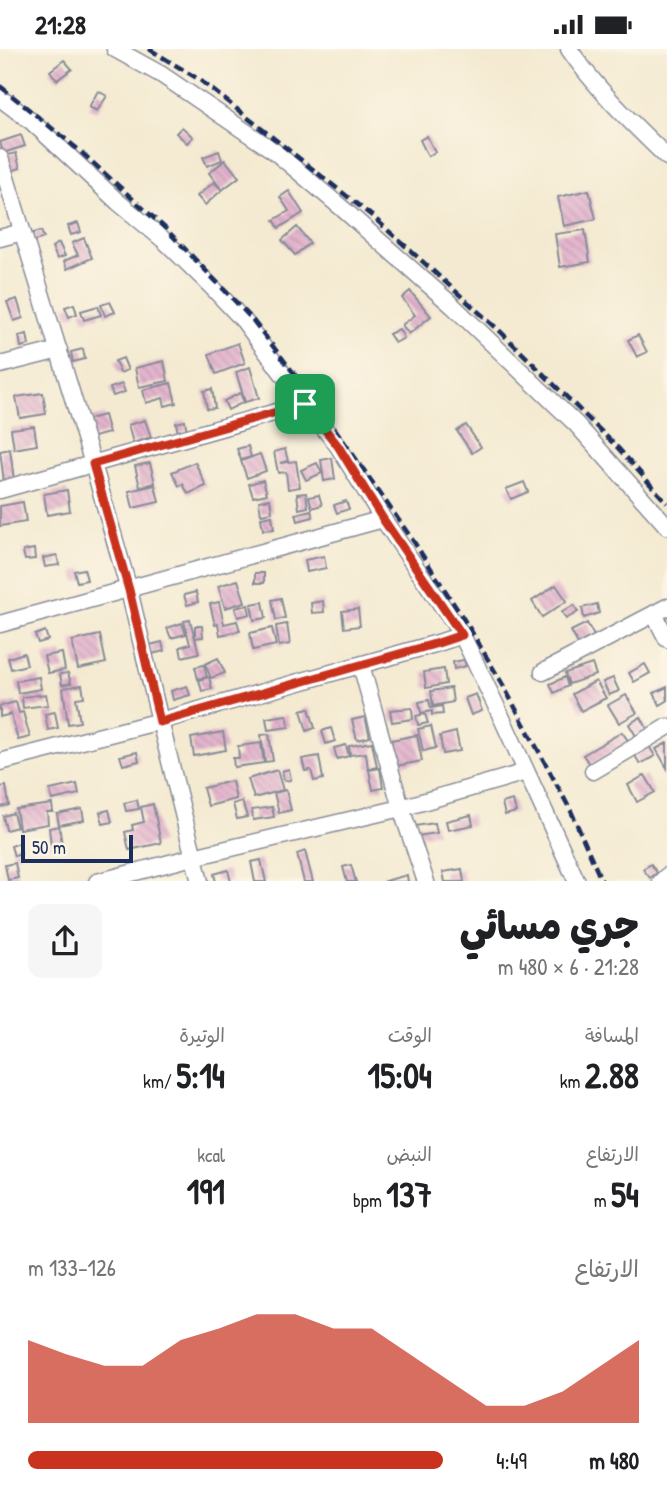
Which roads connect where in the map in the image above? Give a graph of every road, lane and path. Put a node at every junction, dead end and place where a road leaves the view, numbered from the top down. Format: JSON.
{"nodes":[{"id":1,"x":115,"y":49,"type":"edge"},
{"id":2,"x":569,"y":49,"type":"edge"},
{"id":3,"x":0,"y":98,"type":"edge"},
{"id":4,"x":0,"y":157,"type":"edge"},
{"id":5,"x":667,"y":157,"type":"edge"},
{"id":6,"x":22,"y":232,"type":"junction"},
{"id":7,"x":0,"y":237,"type":"edge"},
{"id":8,"x":59,"y":350,"type":"junction"},
{"id":9,"x":0,"y":365,"type":"edge"},
{"id":10,"x":305,"y":404,"type":"junction"},
{"id":11,"x":93,"y":464,"type":"junction"},
{"id":12,"x":0,"y":490,"type":"edge"},
{"id":13,"x":383,"y":519,"type":"junction"},
{"id":14,"x":667,"y":526,"type":"edge"},
{"id":15,"x":129,"y":590,"type":"junction"},
{"id":16,"x":660,"y":611,"type":"edge"},
{"id":17,"x":0,"y":624,"type":"edge"},
{"id":18,"x":462,"y":635,"type":"junction"},
{"id":19,"x":667,"y":639,"type":"edge"},
{"id":20,"x":361,"y":666,"type":"junction"},
{"id":21,"x":543,"y":672,"type":"dead end"},
{"id":22,"x":160,"y":722,"type":"junction"},
{"id":23,"x":667,"y":727,"type":"edge"},
{"id":24,"x":0,"y":762,"type":"edge"},
{"id":25,"x":593,"y":771,"type":"dead end"},
{"id":26,"x":526,"y":772,"type":"junction"},
{"id":27,"x":401,"y":808,"type":"junction"},
{"id":28,"x":193,"y":857,"type":"junction"},
{"id":29,"x":667,"y":876,"type":"edge"},
{"id":30,"x":97,"y":881,"type":"edge"},
{"id":31,"x":200,"y":881,"type":"edge"},
{"id":32,"x":426,"y":881,"type":"edge"},
{"id":33,"x":577,"y":881,"type":"edge"},
{"id":34,"x":661,"y":881,"type":"edge"}],
"edges":[{"from":1,"to":14,"type":"street"},
{"from":2,"to":5,"type":"street"},
{"from":3,"to":10,"type":"street"},
{"from":4,"to":6,"type":"street"},
{"from":6,"to":7,"type":"street"},
{"from":6,"to":8,"type":"street"},
{"from":8,"to":9,"type":"street"},
{"from":8,"to":11,"type":"street"},
{"from":10,"to":11,"type":"street"},
{"from":10,"to":13,"type":"street"},
{"from":11,"to":12,"type":"street"},
{"from":11,"to":15,"type":"street"},
{"from":13,"to":15,"type":"street"},
{"from":13,"to":18,"type":"street"},
{"from":15,"to":17,"type":"street"},
{"from":15,"to":22,"type":"street"},
{"from":16,"to":19,"type":"street"},
{"from":16,"to":21,"type":"street"},
{"from":18,"to":20,"type":"street"},
{"from":18,"to":26,"type":"street"},
{"from":20,"to":22,"type":"street"},
{"from":20,"to":27,"type":"street"},
{"from":22,"to":24,"type":"street"},
{"from":22,"to":28,"type":"street"},
{"from":23,"to":25,"type":"street"},
{"from":26,"to":27,"type":"street"},
{"from":26,"to":33,"type":"street"},
{"from":27,"to":28,"type":"street"},
{"from":27,"to":32,"type":"street"},
{"from":28,"to":30,"type":"street"},
{"from":28,"to":31,"type":"street"},
{"from":29,"to":34,"type":"street"}]}
